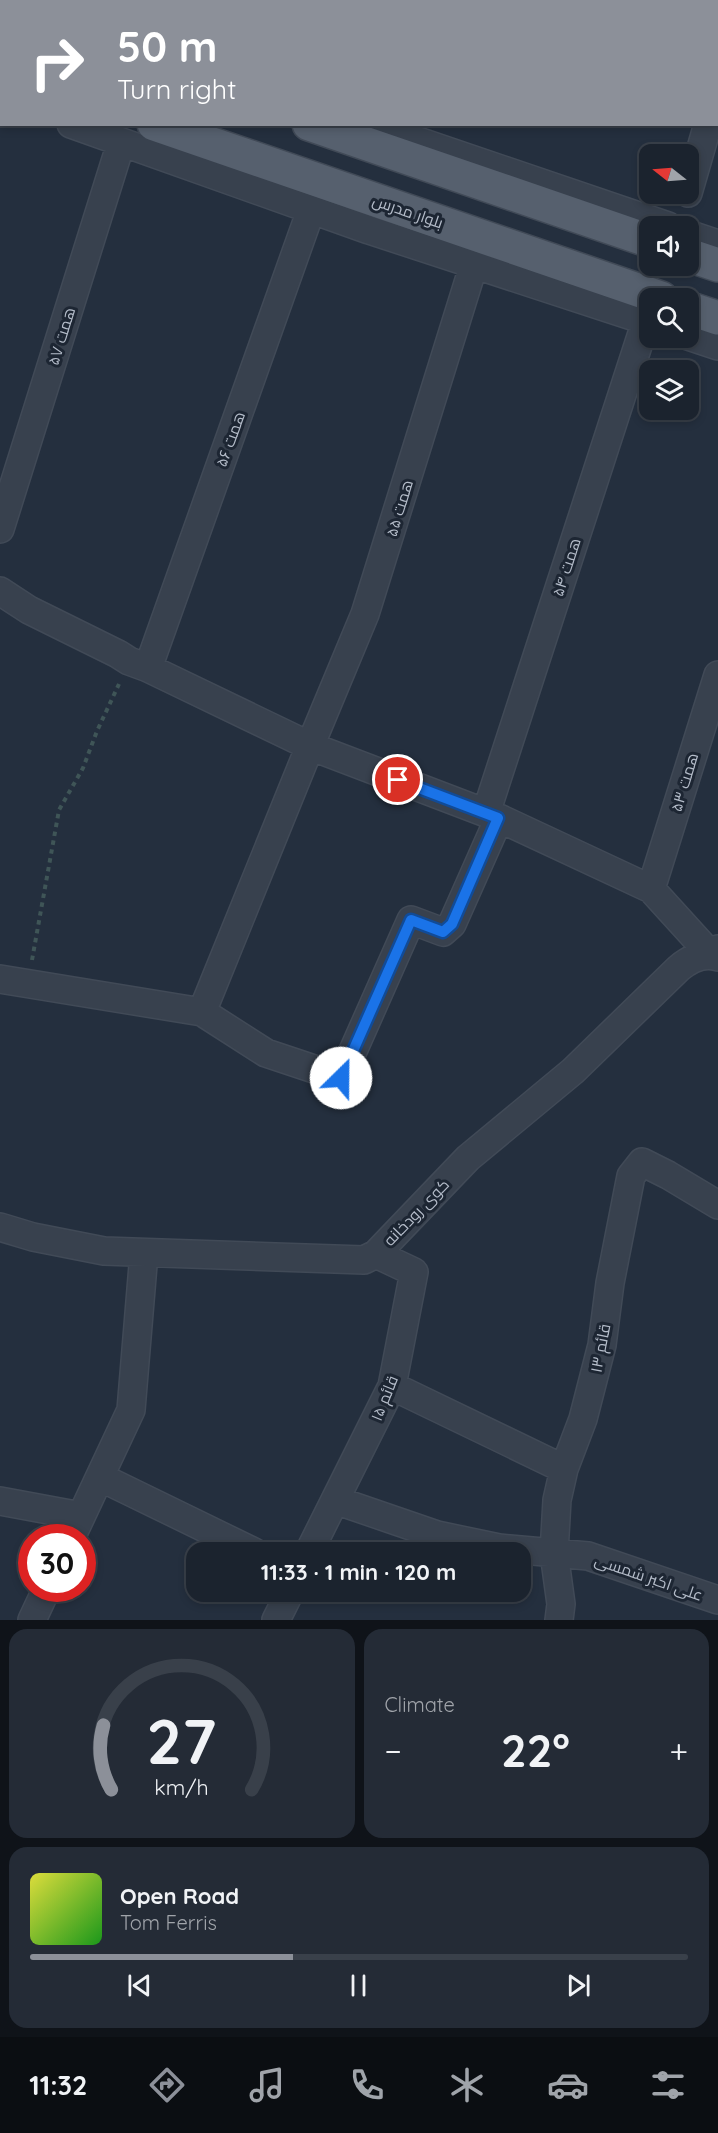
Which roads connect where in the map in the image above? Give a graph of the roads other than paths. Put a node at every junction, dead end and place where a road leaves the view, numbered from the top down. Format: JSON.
{"nodes":[{"id":1,"x":76,"y":126,"type":"edge"},
{"id":2,"x":159,"y":126,"type":"edge"},
{"id":3,"x":315,"y":126,"type":"edge"},
{"id":4,"x":374,"y":126,"type":"edge"},
{"id":5,"x":707,"y":126,"type":"edge"},
{"id":6,"x":121,"y":143,"type":"junction"},
{"id":7,"x":699,"y":155,"type":"edge"},
{"id":8,"x":311,"y":210,"type":"junction"},
{"id":9,"x":639,"y":216,"type":"edge"},
{"id":10,"x":639,"y":237,"type":"edge"},
{"id":11,"x":699,"y":238,"type":"edge"},
{"id":12,"x":718,"y":244,"type":"edge"},
{"id":13,"x":699,"y":259,"type":"edge"},
{"id":14,"x":474,"y":264,"type":"junction"},
{"id":15,"x":718,"y":265,"type":"edge"},
{"id":16,"x":639,"y":309,"type":"edge"},
{"id":17,"x":639,"y":310,"type":"edge"},
{"id":18,"x":699,"y":312,"type":"edge"},
{"id":19,"x":718,"y":318,"type":"edge"},
{"id":20,"x":699,"y":340,"type":"edge"},
{"id":21,"x":718,"y":346,"type":"edge"},
{"id":22,"x":641,"y":348,"type":"edge"},
{"id":23,"x":0,"y":529,"type":"edge"},
{"id":24,"x":0,"y":591,"type":"edge"},
{"id":25,"x":139,"y":665,"type":"junction"},
{"id":26,"x":718,"y":675,"type":"edge"},
{"id":27,"x":310,"y":746,"type":"junction"},
{"id":28,"x":492,"y":816,"type":"junction"},
{"id":29,"x":651,"y":889,"type":"junction"},
{"id":30,"x":716,"y":954,"type":"edge"},
{"id":31,"x":0,"y":979,"type":"edge"},
{"id":32,"x":202,"y":1012,"type":"junction"},
{"id":33,"x":718,"y":1204,"type":"edge"},
{"id":34,"x":0,"y":1227,"type":"edge"},
{"id":35,"x":144,"y":1253,"type":"junction"},
{"id":36,"x":376,"y":1254,"type":"junction"},
{"id":37,"x":392,"y":1386,"type":"junction"},
{"id":38,"x":564,"y":1469,"type":"junction"},
{"id":39,"x":100,"y":1477,"type":"junction"},
{"id":40,"x":335,"y":1500,"type":"junction"},
{"id":41,"x":0,"y":1501,"type":"edge"},
{"id":42,"x":67,"y":1524,"type":"edge"},
{"id":43,"x":77,"y":1524,"type":"edge"},
{"id":44,"x":233,"y":1542,"type":"edge"},
{"id":45,"x":314,"y":1542,"type":"edge"},
{"id":46,"x":554,"y":1553,"type":"junction"},
{"id":47,"x":718,"y":1600,"type":"edge"},
{"id":48,"x":40,"y":1602,"type":"edge"},
{"id":49,"x":285,"y":1602,"type":"edge"},
{"id":50,"x":32,"y":1620,"type":"edge"},
{"id":51,"x":276,"y":1620,"type":"edge"},
{"id":52,"x":559,"y":1620,"type":"edge"}],
"edges":[{"from":1,"to":6,"type":"street"},
{"from":2,"to":16,"type":"main road","name":"بلوار مدرس"},
{"from":3,"to":10,"type":"main road"},
{"from":4,"to":9,"type":"street"},
{"from":5,"to":7,"type":"street"},
{"from":6,"to":8,"type":"street"},
{"from":6,"to":23,"type":"street","name":"همت ۵۷"},
{"from":8,"to":14,"type":"street"},
{"from":8,"to":25,"type":"street","name":"همت ۵۶"},
{"from":11,"to":12,"type":"street"},
{"from":13,"to":15,"type":"main road"},
{"from":14,"to":17,"type":"street"},
{"from":14,"to":27,"type":"street","name":"همت ۵۵"},
{"from":18,"to":19,"type":"main road"},
{"from":20,"to":21,"type":"street"},
{"from":22,"to":28,"type":"street","name":"همت ۵۴"},
{"from":24,"to":25,"type":"street"},
{"from":25,"to":27,"type":"street"},
{"from":26,"to":29,"type":"street","name":"همت ۵۳"},
{"from":27,"to":28,"type":"street"},
{"from":27,"to":32,"type":"street","name":"همت ۵۵"},
{"from":28,"to":29,"type":"street"},
{"from":28,"to":32,"type":"street","name":"همت ۵۴"},
{"from":29,"to":30,"type":"street"},
{"from":30,"to":36,"type":"street","name":"کوی رودخانه"},
{"from":31,"to":32,"type":"street"},
{"from":33,"to":38,"type":"street","name":"قائم ۱۳"},
{"from":34,"to":35,"type":"street","name":"کوی رودخانه"},
{"from":35,"to":36,"type":"street","name":"کوی رودخانه"},
{"from":35,"to":39,"type":"street"},
{"from":36,"to":37,"type":"street","name":"قائم ۱۵"},
{"from":37,"to":38,"type":"street"},
{"from":37,"to":40,"type":"street","name":"قائم ۱۵"},
{"from":38,"to":46,"type":"street","name":"قائم ۱۳"},
{"from":39,"to":43,"type":"street"},
{"from":39,"to":44,"type":"street"},
{"from":40,"to":45,"type":"street","name":"قائم ۱۵"},
{"from":40,"to":46,"type":"street","name":"علی اکبر شمسی"},
{"from":41,"to":42,"type":"street"},
{"from":46,"to":47,"type":"street","name":"علی اکبر شمسی"},
{"from":46,"to":52,"type":"street","name":"قائم ۱۳"},
{"from":48,"to":50,"type":"street"},
{"from":49,"to":51,"type":"street"}]}
